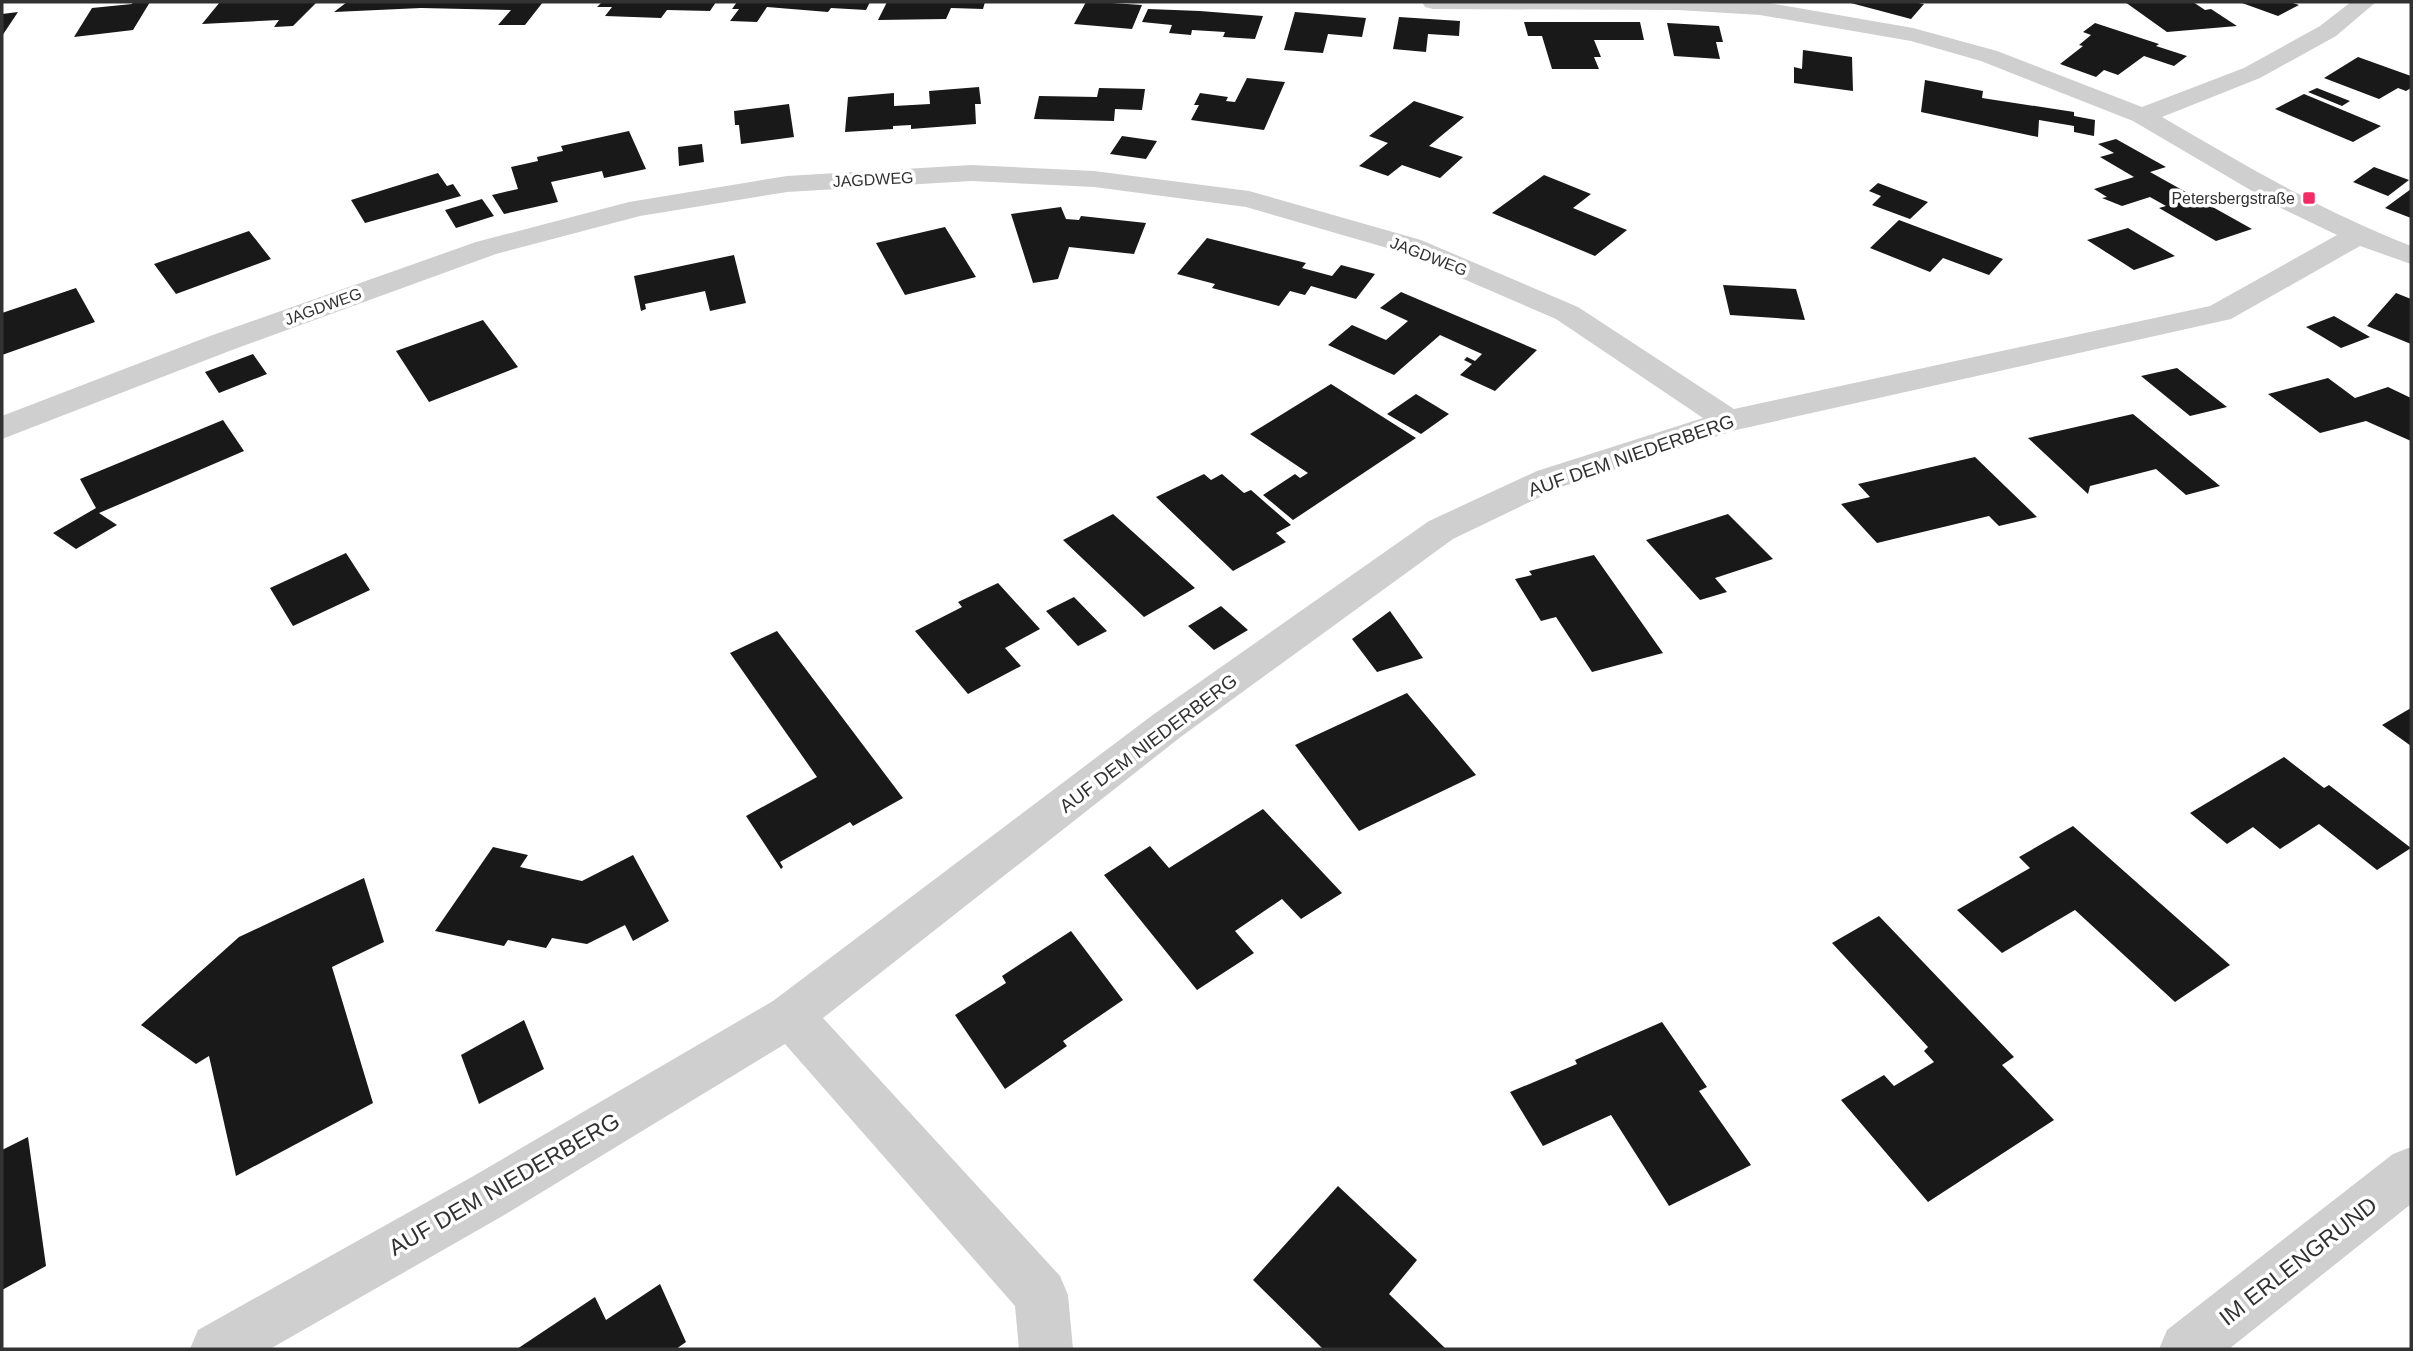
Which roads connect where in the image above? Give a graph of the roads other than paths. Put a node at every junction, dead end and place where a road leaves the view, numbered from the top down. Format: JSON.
{"nodes":[{"id":1,"x":1433,"y":2,"type":"edge"},
{"id":2,"x":1678,"y":2,"type":"edge"},
{"id":3,"x":2365,"y":2,"type":"edge"},
{"id":4,"x":2141,"y":116,"type":"junction"},
{"id":5,"x":2358,"y":235,"type":"junction"},
{"id":6,"x":2411,"y":256,"type":"edge"},
{"id":7,"x":1729,"y":421,"type":"junction"},
{"id":8,"x":2,"y":428,"type":"edge"},
{"id":9,"x":790,"y":1016,"type":"junction"},
{"id":10,"x":2411,"y":1172,"type":"edge"},
{"id":11,"x":217,"y":1349,"type":"edge"},
{"id":12,"x":1046,"y":1349,"type":"edge"},
{"id":13,"x":2186,"y":1349,"type":"edge"}],
"edges":[{"from":1,"to":2,"type":"street"},
{"from":2,"to":4,"type":"street"},
{"from":3,"to":4,"type":"street"},
{"from":4,"to":5,"type":"street"},
{"from":5,"to":6,"type":"street"},
{"from":5,"to":7,"type":"street","name":"AUF DEM NIEDERBERG"},
{"from":7,"to":8,"type":"street","name":"JAGDWEG"},
{"from":7,"to":9,"type":"street","name":"AUF DEM NIEDERBERG"},
{"from":9,"to":11,"type":"street","name":"AUF DEM NIEDERBERG"},
{"from":9,"to":12,"type":"street"},
{"from":10,"to":13,"type":"street","name":"IM ERLENGRUND"}]}
